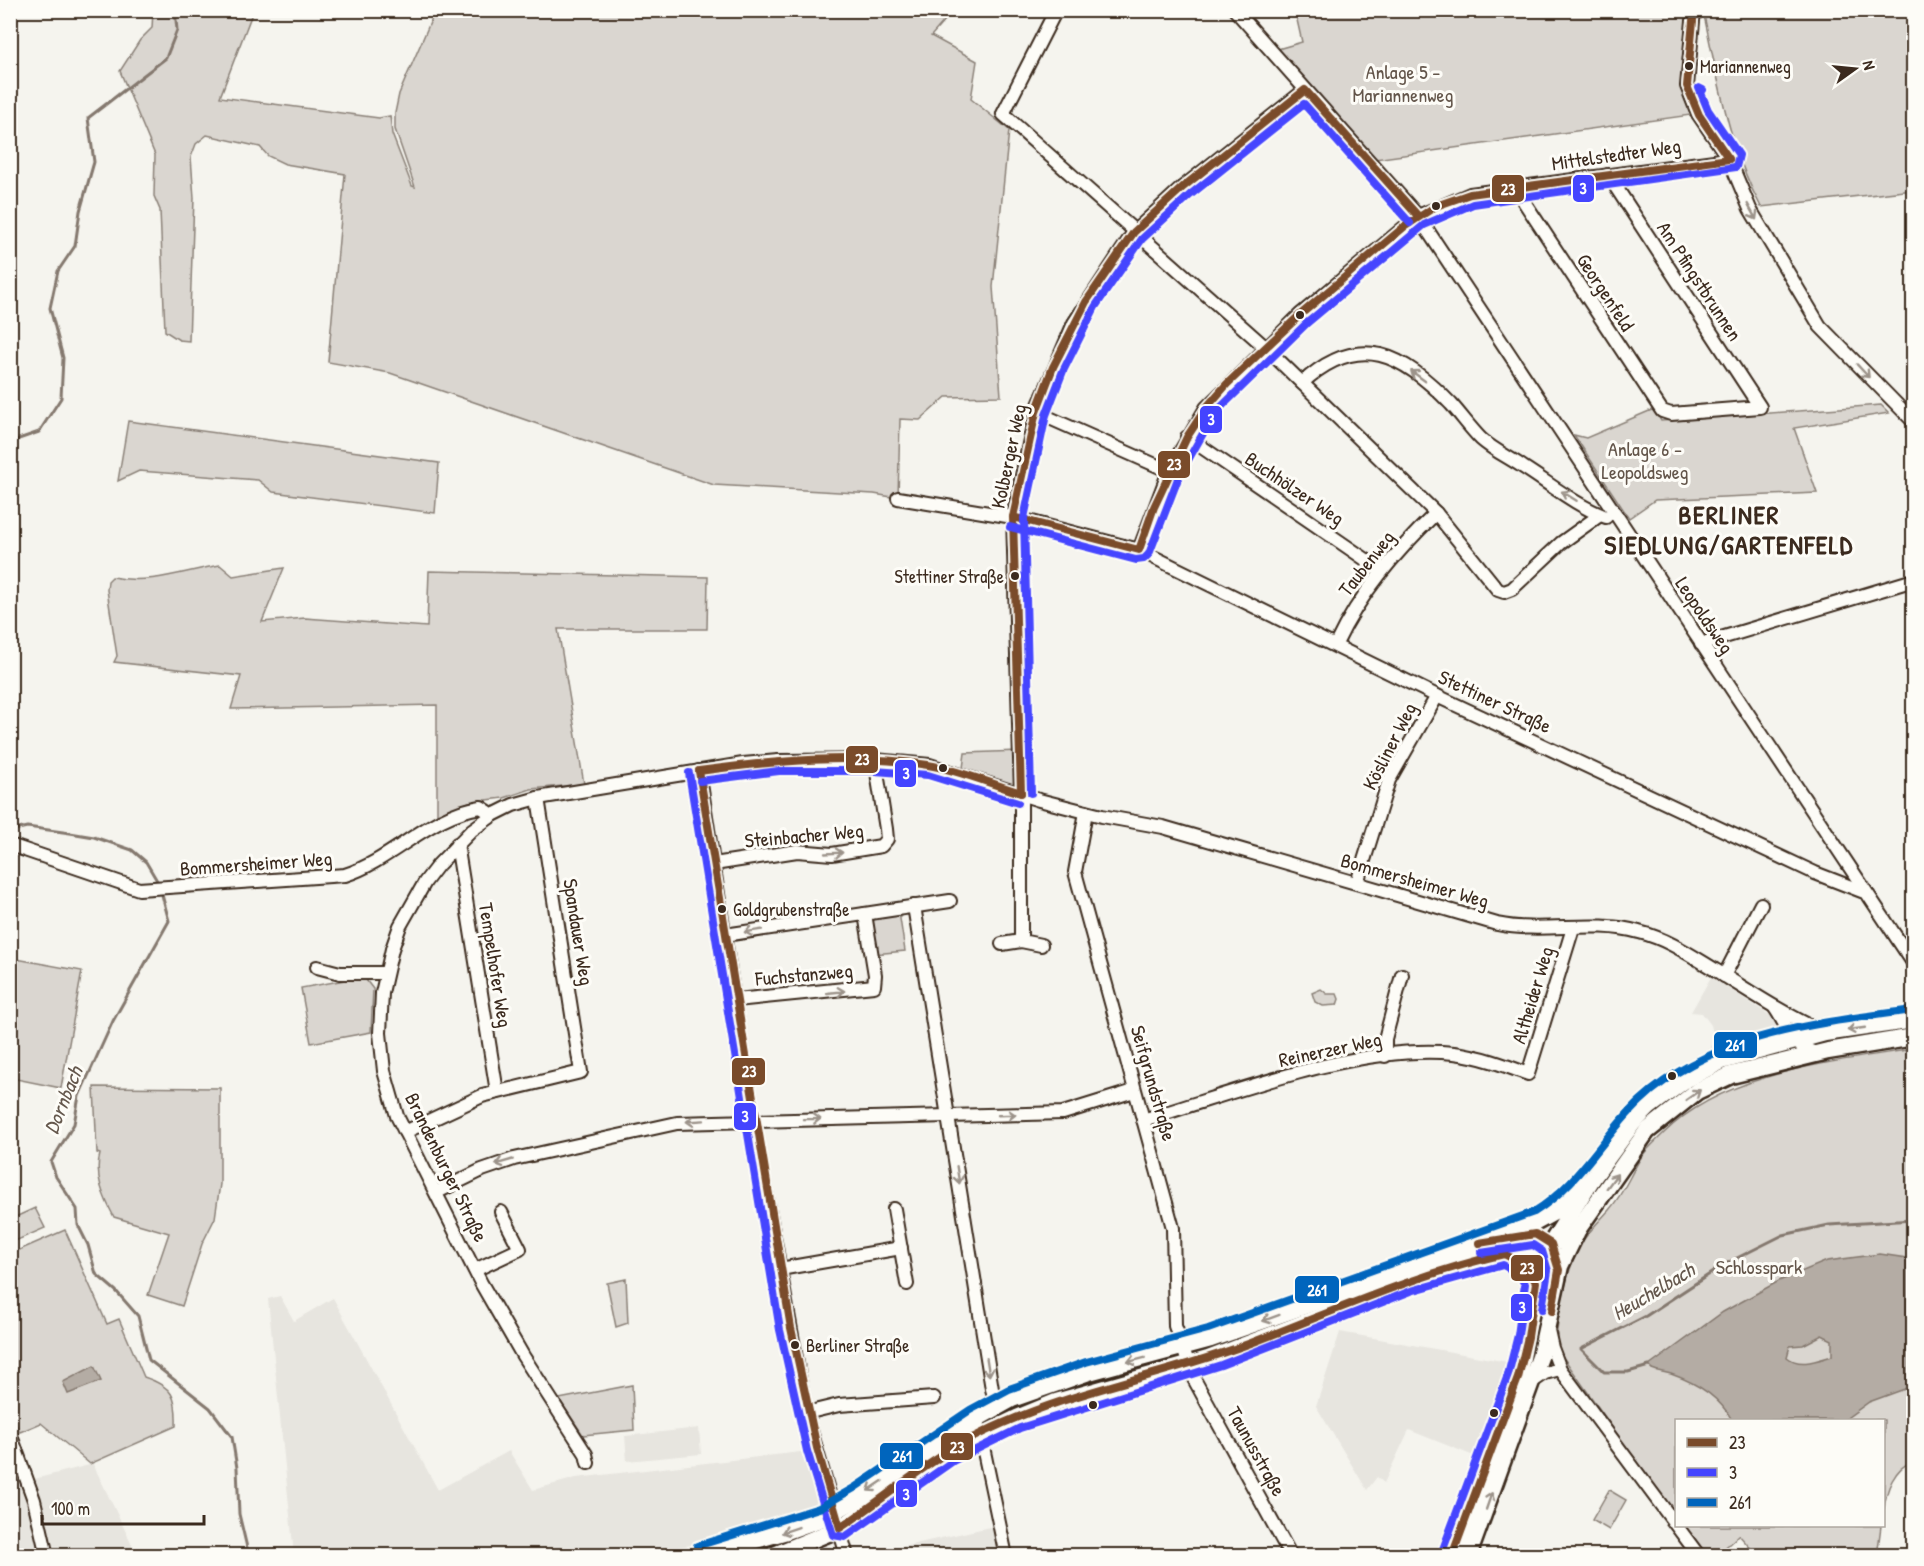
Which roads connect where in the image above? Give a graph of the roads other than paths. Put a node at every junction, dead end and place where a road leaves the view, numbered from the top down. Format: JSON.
{"nodes":[{"id":1,"x":1056,"y":10,"type":"edge"},
{"id":2,"x":1235,"y":10,"type":"edge"},
{"id":3,"x":1694,"y":10,"type":"edge"},
{"id":4,"x":1305,"y":90,"type":"junction"},
{"id":5,"x":1729,"y":159,"type":"junction"},
{"id":6,"x":1608,"y":175,"type":"junction"},
{"id":7,"x":1515,"y":188,"type":"junction"},
{"id":8,"x":1418,"y":216,"type":"junction"},
{"id":9,"x":1134,"y":232,"type":"junction"},
{"id":10,"x":1265,"y":347,"type":"junction"},
{"id":11,"x":1302,"y":383,"type":"junction"},
{"id":12,"x":1036,"y":411,"type":"junction"},
{"id":13,"x":1668,"y":414,"type":"joint"},
{"id":14,"x":1914,"y":422,"type":"edge"},
{"id":15,"x":1187,"y":437,"type":"junction"},
{"id":16,"x":1169,"y":471,"type":"junction"},
{"id":17,"x":898,"y":498,"type":"dead end"},
{"id":18,"x":1436,"y":513,"type":"junction"},
{"id":19,"x":1600,"y":515,"type":"junction"},
{"id":20,"x":1013,"y":517,"type":"junction"},
{"id":21,"x":1621,"y":524,"type":"junction"},
{"id":22,"x":1139,"y":550,"type":"junction"},
{"id":23,"x":1382,"y":570,"type":"junction"},
{"id":24,"x":1914,"y":580,"type":"edge"},
{"id":25,"x":1336,"y":644,"type":"junction"},
{"id":26,"x":1701,"y":644,"type":"junction"},
{"id":27,"x":1437,"y":696,"type":"junction"},
{"id":28,"x":875,"y":760,"type":"junction"},
{"id":29,"x":699,"y":771,"type":"junction"},
{"id":30,"x":1021,"y":792,"type":"junction"},
{"id":31,"x":538,"y":798,"type":"junction"},
{"id":32,"x":1086,"y":812,"type":"junction"},
{"id":33,"x":493,"y":815,"type":"junction"},
{"id":34,"x":457,"y":844,"type":"junction"},
{"id":35,"x":10,"y":845,"type":"edge"},
{"id":36,"x":714,"y":864,"type":"junction"},
{"id":37,"x":1357,"y":883,"type":"junction"},
{"id":38,"x":1865,"y":892,"type":"junction"},
{"id":39,"x":950,"y":901,"type":"dead end"},
{"id":40,"x":1761,"y":904,"type":"dead end"},
{"id":41,"x":914,"y":906,"type":"junction"},
{"id":42,"x":865,"y":914,"type":"junction"},
{"id":43,"x":1574,"y":928,"type":"junction"},
{"id":44,"x":726,"y":935,"type":"junction"},
{"id":45,"x":1021,"y":941,"type":"junction"},
{"id":46,"x":1002,"y":944,"type":"dead end"},
{"id":47,"x":1041,"y":945,"type":"dead end"},
{"id":48,"x":1914,"y":964,"type":"edge"},
{"id":49,"x":317,"y":967,"type":"dead end"},
{"id":50,"x":385,"y":973,"type":"junction"},
{"id":51,"x":1402,"y":975,"type":"dead end"},
{"id":52,"x":1724,"y":976,"type":"junction"},
{"id":53,"x":736,"y":1000,"type":"junction"},
{"id":54,"x":1774,"y":1007,"type":"junction"},
{"id":55,"x":1787,"y":1013,"type":"junction"},
{"id":56,"x":1912,"y":1024,"type":"edge"},
{"id":57,"x":1825,"y":1033,"type":"junction"},
{"id":58,"x":1790,"y":1034,"type":"junction"},
{"id":59,"x":1820,"y":1053,"type":"junction"},
{"id":60,"x":1385,"y":1056,"type":"junction"},
{"id":61,"x":1777,"y":1063,"type":"junction"},
{"id":62,"x":1528,"y":1074,"type":"joint"},
{"id":63,"x":1134,"y":1091,"type":"junction"},
{"id":64,"x":497,"y":1092,"type":"junction"},
{"id":65,"x":949,"y":1117,"type":"junction"},
{"id":66,"x":753,"y":1120,"type":"junction"},
{"id":67,"x":1143,"y":1120,"type":"junction"},
{"id":68,"x":405,"y":1132,"type":"junction"},
{"id":69,"x":1592,"y":1179,"type":"junction"},
{"id":70,"x":437,"y":1192,"type":"junction"},
{"id":71,"x":894,"y":1209,"type":"dead end"},
{"id":72,"x":501,"y":1212,"type":"dead end"},
{"id":73,"x":1578,"y":1229,"type":"junction"},
{"id":74,"x":1484,"y":1241,"type":"junction"},
{"id":75,"x":1551,"y":1244,"type":"junction"},
{"id":76,"x":901,"y":1248,"type":"junction"},
{"id":77,"x":1504,"y":1254,"type":"junction"},
{"id":78,"x":780,"y":1269,"type":"junction"},
{"id":79,"x":475,"y":1270,"type":"junction"},
{"id":80,"x":1559,"y":1270,"type":"junction"},
{"id":81,"x":1536,"y":1282,"type":"junction"},
{"id":82,"x":907,"y":1284,"type":"dead end"},
{"id":83,"x":1548,"y":1329,"type":"junction"},
{"id":84,"x":1183,"y":1348,"type":"junction"},
{"id":85,"x":1189,"y":1365,"type":"junction"},
{"id":86,"x":1560,"y":1369,"type":"junction"},
{"id":87,"x":1532,"y":1382,"type":"junction"},
{"id":88,"x":934,"y":1398,"type":"dead end"},
{"id":89,"x":997,"y":1406,"type":"junction"},
{"id":90,"x":806,"y":1413,"type":"junction"},
{"id":91,"x":979,"y":1426,"type":"junction"},
{"id":92,"x":10,"y":1433,"type":"edge"},
{"id":93,"x":588,"y":1463,"type":"dead end"},
{"id":94,"x":835,"y":1512,"type":"junction"},
{"id":95,"x":1675,"y":1525,"type":"edge"},
{"id":96,"x":1676,"y":1527,"type":"edge"},
{"id":97,"x":840,"y":1528,"type":"junction"},
{"id":98,"x":1696,"y":1554,"type":"edge"},
{"id":99,"x":47,"y":1556,"type":"edge"},
{"id":100,"x":700,"y":1556,"type":"edge"},
{"id":101,"x":772,"y":1556,"type":"edge"},
{"id":102,"x":847,"y":1556,"type":"edge"},
{"id":103,"x":1006,"y":1556,"type":"edge"},
{"id":104,"x":1291,"y":1556,"type":"edge"},
{"id":105,"x":1452,"y":1556,"type":"edge"},
{"id":106,"x":1468,"y":1556,"type":"edge"}],
"edges":[{"from":1,"to":9,"type":"street"},
{"from":2,"to":4,"type":"street","name":"Leopoldsweg"},
{"from":3,"to":5,"type":"street"},
{"from":4,"to":8,"type":"street","name":"Leopoldsweg"},
{"from":4,"to":9,"type":"street","name":"Kolberger Weg"},
{"from":5,"to":6,"type":"street","name":"Mittelstedter Weg"},
{"from":5,"to":14,"type":"street","one_way":true},
{"from":6,"to":7,"type":"street","name":"Mittelstedter Weg"},
{"from":6,"to":13,"type":"street","name":"Am Pfingstbrunnen"},
{"from":7,"to":8,"type":"street","name":"Mittelstedter Weg"},
{"from":7,"to":13,"type":"street","name":"Georgenfeld"},
{"from":8,"to":10,"type":"street","name":"Mittelstedter Weg"},
{"from":8,"to":21,"type":"street","name":"Leopoldsweg"},
{"from":9,"to":10,"type":"street"},
{"from":9,"to":12,"type":"street","name":"Kolberger Weg"},
{"from":10,"to":11,"type":"street"},
{"from":10,"to":15,"type":"street","name":"Mittelstedter Weg"},
{"from":11,"to":18,"type":"street"},
{"from":19,"to":11,"type":"street","one_way":true},
{"from":12,"to":16,"type":"street"},
{"from":12,"to":20,"type":"street","name":"Kolberger Weg"},
{"from":15,"to":16,"type":"street","name":"Mittelstedter Weg"},
{"from":15,"to":23,"type":"street","name":"Buchhölzer Weg"},
{"from":16,"to":22,"type":"street","name":"Mittelstedter Weg"},
{"from":17,"to":20,"type":"street","name":"Stettiner Straße"},
{"from":18,"to":19,"type":"street"},
{"from":18,"to":23,"type":"street","name":"Taubenweg"},
{"from":19,"to":21,"type":"street"},
{"from":20,"to":22,"type":"street","name":"Stettiner Straße"},
{"from":20,"to":30,"type":"street","name":"Kolberger Weg"},
{"from":21,"to":26,"type":"street","name":"Leopoldsweg"},
{"from":22,"to":25,"type":"street","name":"Stettiner Straße"},
{"from":23,"to":25,"type":"street","name":"Taubenweg"},
{"from":24,"to":26,"type":"street"},
{"from":25,"to":27,"type":"street","name":"Stettiner Straße"},
{"from":26,"to":38,"type":"street","name":"Leopoldsweg"},
{"from":27,"to":37,"type":"street","name":"Kösliner Weg"},
{"from":27,"to":38,"type":"street","name":"Stettiner Straße"},
{"from":28,"to":29,"type":"street","name":"Bommersheimer Weg"},
{"from":28,"to":30,"type":"street","name":"Bommersheimer Weg"},
{"from":36,"to":28,"type":"street","name":"Steinbacher Weg","one_way":true},
{"from":29,"to":31,"type":"street","name":"Bommersheimer Weg"},
{"from":29,"to":36,"type":"street"},
{"from":30,"to":32,"type":"street","name":"Bommersheimer Weg"},
{"from":30,"to":45,"type":"street","name":"Kolberger Weg"},
{"from":31,"to":33,"type":"street","name":"Brandenburger Straße"},
{"from":31,"to":64,"type":"street","name":"Spandauer Weg"},
{"from":32,"to":37,"type":"street","name":"Bommersheimer Weg"},
{"from":32,"to":63,"type":"street","name":"Seifgrundstraße"},
{"from":33,"to":34,"type":"street","name":"Brandenburger Straße"},
{"from":33,"to":35,"type":"street","name":"Bommersheimer Weg"},
{"from":34,"to":50,"type":"street","name":"Brandenburger Straße"},
{"from":34,"to":64,"type":"street","name":"Tempelhofer Weg"},
{"from":36,"to":44,"type":"street"},
{"from":37,"to":43,"type":"street","name":"Bommersheimer Weg"},
{"from":38,"to":48,"type":"street","name":"Leopoldsweg"},
{"from":39,"to":41,"type":"street"},
{"from":40,"to":52,"type":"street"},
{"from":41,"to":42,"type":"street"},
{"from":41,"to":65,"type":"street"},
{"from":42,"to":44,"type":"street","one_way":true},
{"from":53,"to":42,"type":"street","name":"Fuchstanzweg","one_way":true},
{"from":43,"to":52,"type":"street","name":"Bommersheimer Weg"},
{"from":43,"to":62,"type":"street","name":"Altheider Weg"},
{"from":44,"to":53,"type":"street"},
{"from":45,"to":46,"type":"street"},
{"from":45,"to":47,"type":"street"},
{"from":49,"to":50,"type":"street"},
{"from":50,"to":68,"type":"street","name":"Brandenburger Straße"},
{"from":51,"to":60,"type":"street"},
{"from":52,"to":54,"type":"street","name":"Bommersheimer Weg"},
{"from":53,"to":66,"type":"street"},
{"from":54,"to":55,"type":"street","name":"Bommersheimer Weg"},
{"from":54,"to":58,"type":"street"},
{"from":55,"to":57,"type":"street","name":"Bommersheimer Weg"},
{"from":55,"to":58,"type":"street"},
{"from":56,"to":57,"type":"street","one_way":true},
{"from":56,"to":59,"type":"street"},
{"from":57,"to":58,"type":"street"},
{"from":58,"to":59,"type":"street"},
{"from":58,"to":61,"type":"street"},
{"from":58,"to":69,"type":"street"},
{"from":59,"to":61,"type":"street"},
{"from":60,"to":62,"type":"street","name":"Reinerzer Weg"},
{"from":60,"to":67,"type":"street","name":"Reinerzer Weg"},
{"from":73,"to":61,"type":"street","one_way":true},
{"from":65,"to":63,"type":"street","one_way":true},
{"from":63,"to":67,"type":"street","name":"Seifgrundstraße"},
{"from":64,"to":68,"type":"street"},
{"from":66,"to":65,"type":"street","one_way":true},
{"from":65,"to":89,"type":"street","one_way":true},
{"from":66,"to":70,"type":"street","one_way":true},
{"from":66,"to":78,"type":"street"},
{"from":67,"to":84,"type":"street","name":"Seifgrundstraße"},
{"from":68,"to":70,"type":"street","name":"Brandenburger Straße"},
{"from":69,"to":74,"type":"street"},
{"from":69,"to":75,"type":"street"},
{"from":70,"to":79,"type":"street","name":"Brandenburger Straße"},
{"from":71,"to":76,"type":"street"},
{"from":72,"to":79,"type":"street","name":"Brandenburger Straße"},
{"from":73,"to":75,"type":"street"},
{"from":73,"to":80,"type":"street"},
{"from":74,"to":75,"type":"street"},
{"from":74,"to":84,"type":"street","one_way":true},
{"from":75,"to":77,"type":"street"},
{"from":75,"to":80,"type":"street"},
{"from":75,"to":81,"type":"street"},
{"from":76,"to":78,"type":"street"},
{"from":76,"to":82,"type":"street"},
{"from":77,"to":81,"type":"street"},
{"from":77,"to":85,"type":"street"},
{"from":78,"to":90,"type":"street"},
{"from":79,"to":93,"type":"street","name":"Brandenburger Straße"},
{"from":80,"to":83,"type":"street"},
{"from":81,"to":105,"type":"street"},
{"from":83,"to":86,"type":"street"},
{"from":83,"to":87,"type":"street"},
{"from":84,"to":85,"type":"street","name":"Seifgrundstraße"},
{"from":84,"to":89,"type":"street","one_way":true},
{"from":85,"to":91,"type":"street"},
{"from":85,"to":104,"type":"street","name":"Taunusstraße"},
{"from":86,"to":87,"type":"street"},
{"from":86,"to":95,"type":"street"},
{"from":106,"to":87,"type":"street","one_way":true},
{"from":88,"to":90,"type":"street"},
{"from":89,"to":91,"type":"street"},
{"from":90,"to":94,"type":"street"},
{"from":91,"to":94,"type":"street","one_way":true},
{"from":91,"to":97,"type":"street"},
{"from":91,"to":103,"type":"street"},
{"from":92,"to":99,"type":"street"},
{"from":94,"to":97,"type":"street"},
{"from":94,"to":100,"type":"street","one_way":true},
{"from":96,"to":98,"type":"street"},
{"from":97,"to":101,"type":"street"},
{"from":97,"to":102,"type":"street"}]}
